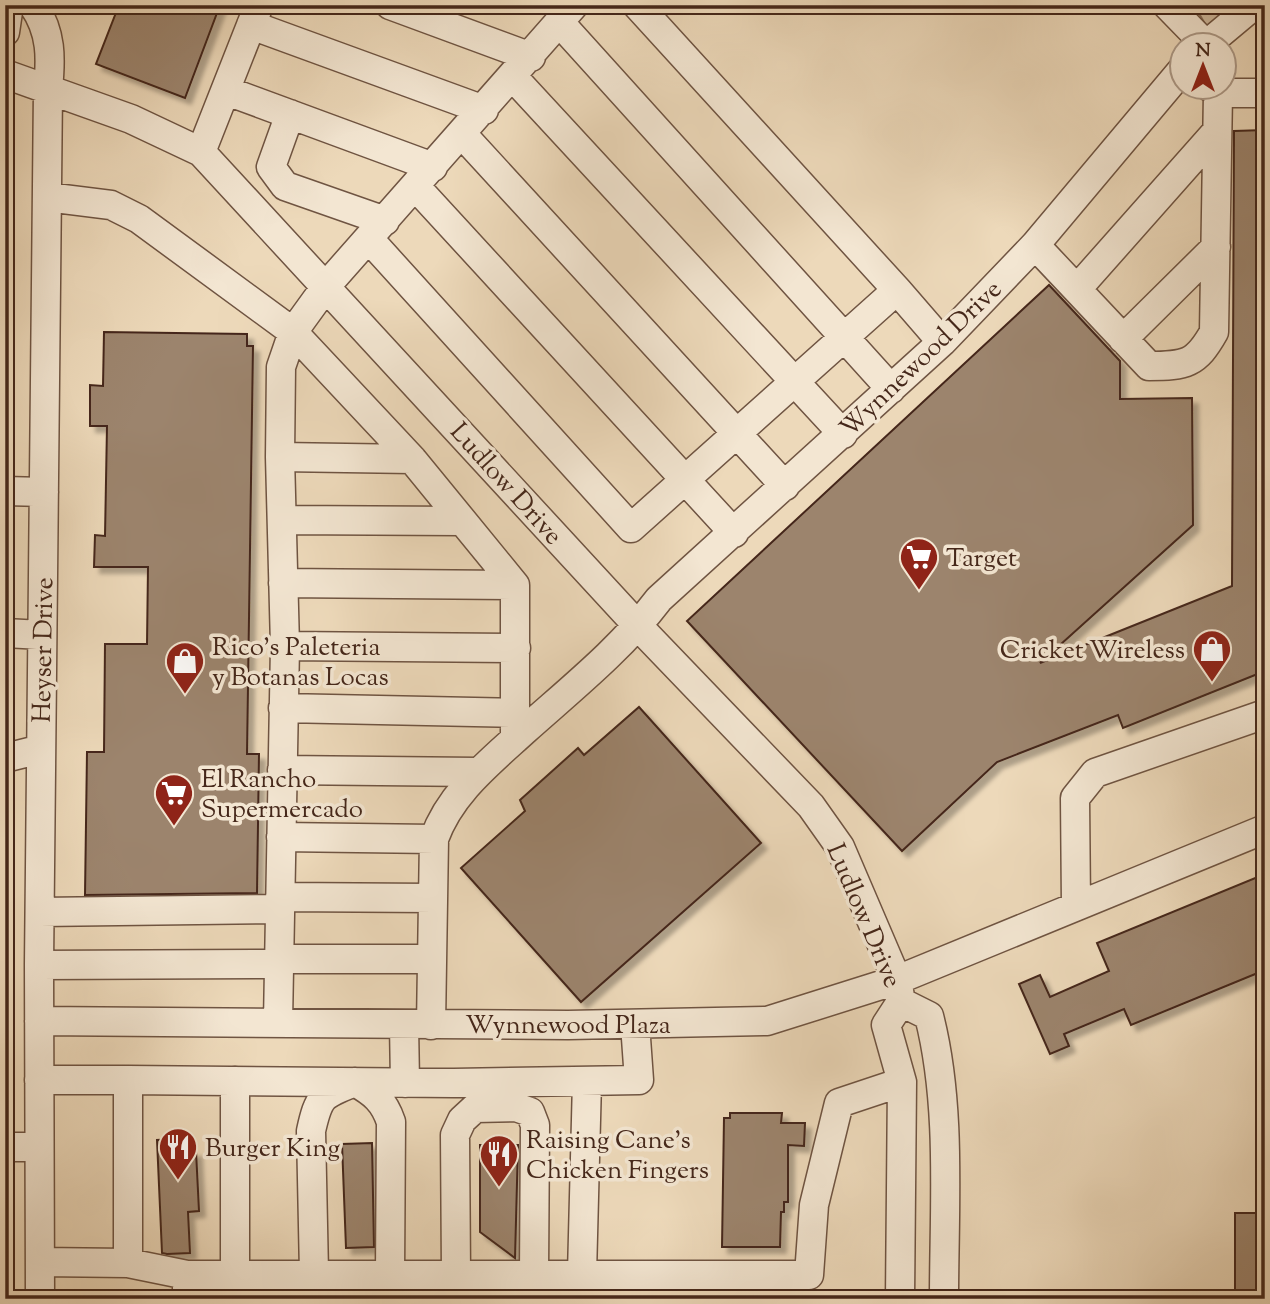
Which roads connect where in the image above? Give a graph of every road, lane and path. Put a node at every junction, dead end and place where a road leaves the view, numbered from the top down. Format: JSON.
{"nodes":[{"id":1,"x":9,"y":5,"type":"edge"},
{"id":2,"x":33,"y":5,"type":"edge"},
{"id":3,"x":390,"y":5,"type":"edge"},
{"id":4,"x":637,"y":5,"type":"edge"},
{"id":5,"x":1167,"y":5,"type":"edge"},
{"id":6,"x":1254,"y":5,"type":"edge"},
{"id":7,"x":255,"y":15,"type":"edge"},
{"id":8,"x":568,"y":15,"type":"edge"},
{"id":9,"x":5,"y":32,"type":"edge"},
{"id":10,"x":1193,"y":32,"type":"edge"},
{"id":11,"x":1221,"y":32,"type":"edge"},
{"id":12,"x":522,"y":67,"type":"junction"},
{"id":13,"x":5,"y":74,"type":"edge"},
{"id":14,"x":1168,"y":87,"type":"edge"},
{"id":15,"x":48,"y":89,"type":"junction"},
{"id":16,"x":227,"y":91,"type":"junction"},
{"id":17,"x":1238,"y":91,"type":"edge"},
{"id":18,"x":1265,"y":93,"type":"edge"},
{"id":19,"x":1216,"y":102,"type":"edge"},
{"id":20,"x":484,"y":110,"type":"junction"},
{"id":21,"x":290,"y":114,"type":"junction"},
{"id":22,"x":1217,"y":131,"type":"junction"},
{"id":23,"x":462,"y":134,"type":"junction"},
{"id":24,"x":201,"y":152,"type":"junction"},
{"id":25,"x":424,"y":177,"type":"junction"},
{"id":26,"x":47,"y":197,"type":"junction"},
{"id":27,"x":377,"y":230,"type":"junction"},
{"id":28,"x":1035,"y":245,"type":"junction"},
{"id":29,"x":1216,"y":247,"type":"junction"},
{"id":30,"x":327,"y":285,"type":"junction"},
{"id":31,"x":1077,"y":289,"type":"junction"},
{"id":32,"x":897,"y":290,"type":"junction"},
{"id":33,"x":293,"y":332,"type":"junction"},
{"id":34,"x":844,"y":337,"type":"junction"},
{"id":35,"x":1123,"y":339,"type":"junction"},
{"id":36,"x":942,"y":342,"type":"junction"},
{"id":37,"x":795,"y":382,"type":"junction"},
{"id":38,"x":891,"y":389,"type":"junction"},
{"id":39,"x":737,"y":434,"type":"junction"},
{"id":40,"x":843,"y":434,"type":"junction"},
{"id":41,"x":280,"y":457,"type":"junction"},
{"id":42,"x":412,"y":459,"type":"junction"},
{"id":43,"x":685,"y":480,"type":"junction"},
{"id":44,"x":785,"y":486,"type":"junction"},
{"id":45,"x":5,"y":491,"type":"edge"},
{"id":46,"x":44,"y":492,"type":"junction"},
{"id":47,"x":282,"y":520,"type":"junction"},
{"id":48,"x":462,"y":521,"type":"junction"},
{"id":49,"x":734,"y":533,"type":"junction"},
{"id":50,"x":284,"y":583,"type":"junction"},
{"id":51,"x":515,"y":585,"type":"junction"},
{"id":52,"x":638,"y":626,"type":"junction"},
{"id":53,"x":5,"y":632,"type":"edge"},
{"id":54,"x":42,"y":635,"type":"junction"},
{"id":55,"x":285,"y":646,"type":"junction"},
{"id":56,"x":516,"y":648,"type":"junction"},
{"id":57,"x":284,"y":708,"type":"junction"},
{"id":58,"x":1265,"y":715,"type":"edge"},
{"id":59,"x":516,"y":726,"type":"junction"},
{"id":60,"x":41,"y":749,"type":"junction"},
{"id":61,"x":5,"y":758,"type":"edge"},
{"id":62,"x":282,"y":770,"type":"junction"},
{"id":63,"x":478,"y":772,"type":"junction"},
{"id":64,"x":1265,"y":829,"type":"edge"},
{"id":65,"x":281,"y":837,"type":"junction"},
{"id":66,"x":433,"y":839,"type":"junction"},
{"id":67,"x":433,"y":898,"type":"junction"},
{"id":68,"x":280,"y":903,"type":"junction"},
{"id":69,"x":1076,"y":906,"type":"junction"},
{"id":70,"x":40,"y":912,"type":"junction"},
{"id":71,"x":432,"y":959,"type":"junction"},
{"id":72,"x":279,"y":962,"type":"junction"},
{"id":73,"x":39,"y":965,"type":"junction"},
{"id":74,"x":899,"y":991,"type":"junction"},
{"id":75,"x":39,"y":1021,"type":"junction"},
{"id":76,"x":278,"y":1022,"type":"junction"},
{"id":77,"x":418,"y":1024,"type":"junction"},
{"id":78,"x":635,"y":1024,"type":"junction"},
{"id":79,"x":39,"y":1080,"type":"junction"},
{"id":80,"x":128,"y":1080,"type":"junction"},
{"id":81,"x":236,"y":1081,"type":"junction"},
{"id":82,"x":587,"y":1081,"type":"junction"},
{"id":83,"x":355,"y":1082,"type":"junction"},
{"id":84,"x":902,"y":1082,"type":"junction"},
{"id":85,"x":405,"y":1083,"type":"junction"},
{"id":86,"x":454,"y":1083,"type":"junction"},
{"id":87,"x":455,"y":1135,"type":"junction"},
{"id":88,"x":5,"y":1147,"type":"edge"},
{"id":89,"x":39,"y":1147,"type":"junction"},
{"id":90,"x":40,"y":1262,"type":"junction"},
{"id":91,"x":128,"y":1263,"type":"junction"},
{"id":92,"x":235,"y":1273,"type":"junction"},
{"id":93,"x":314,"y":1273,"type":"junction"},
{"id":94,"x":390,"y":1273,"type":"junction"},
{"id":95,"x":456,"y":1273,"type":"junction"},
{"id":96,"x":534,"y":1274,"type":"junction"},
{"id":97,"x":582,"y":1274,"type":"junction"},
{"id":98,"x":187,"y":1287,"type":"edge"},
{"id":99,"x":810,"y":1287,"type":"edge"},
{"id":100,"x":40,"y":1299,"type":"edge"},
{"id":101,"x":900,"y":1299,"type":"edge"},
{"id":102,"x":944,"y":1299,"type":"edge"}],
"edges":[{"from":1,"to":9,"type":"street"},
{"from":2,"to":15,"type":"street","name":"Heyser Drive"},
{"from":3,"to":12,"type":"street"},
{"from":4,"to":32,"type":"street"},
{"from":5,"to":10,"type":"street"},
{"from":6,"to":11,"type":"street"},
{"from":7,"to":16,"type":"street"},
{"from":7,"to":20,"type":"street"},
{"from":8,"to":12,"type":"street"},
{"from":8,"to":34,"type":"street"},
{"from":12,"to":20,"type":"street"},
{"from":12,"to":37,"type":"street"},
{"from":13,"to":15,"type":"street","name":"Ludlow Drive"},
{"from":14,"to":28,"type":"street","name":"Wynnewood Drive"},
{"from":15,"to":24,"type":"street","name":"Ludlow Drive"},
{"from":15,"to":26,"type":"street","name":"Heyser Drive"},
{"from":16,"to":21,"type":"street"},
{"from":16,"to":24,"type":"street"},
{"from":17,"to":18,"type":"street"},
{"from":19,"to":22,"type":"street"},
{"from":20,"to":23,"type":"street"},
{"from":21,"to":25,"type":"street"},
{"from":21,"to":27,"type":"street"},
{"from":22,"to":29,"type":"street"},
{"from":22,"to":31,"type":"street"},
{"from":23,"to":25,"type":"street"},
{"from":23,"to":39,"type":"street"},
{"from":24,"to":30,"type":"street","name":"Ludlow Drive"},
{"from":25,"to":27,"type":"street"},
{"from":25,"to":43,"type":"street"},
{"from":26,"to":33,"type":"street"},
{"from":26,"to":46,"type":"street","name":"Heyser Drive"},
{"from":27,"to":30,"type":"street"},
{"from":27,"to":43,"type":"street"},
{"from":28,"to":31,"type":"street"},
{"from":28,"to":36,"type":"street","name":"Wynnewood Drive"},
{"from":29,"to":35,"type":"street"},
{"from":29,"to":35,"type":"street"},
{"from":30,"to":33,"type":"street"},
{"from":30,"to":52,"type":"street","name":"Ludlow Drive"},
{"from":31,"to":35,"type":"street"},
{"from":32,"to":34,"type":"street"},
{"from":32,"to":36,"type":"street"},
{"from":33,"to":41,"type":"street"},
{"from":33,"to":42,"type":"street"},
{"from":34,"to":37,"type":"street"},
{"from":34,"to":38,"type":"street"},
{"from":36,"to":38,"type":"street","name":"Wynnewood Drive"},
{"from":37,"to":39,"type":"street"},
{"from":37,"to":40,"type":"street"},
{"from":38,"to":40,"type":"street","name":"Wynnewood Drive"},
{"from":39,"to":43,"type":"street"},
{"from":39,"to":44,"type":"street"},
{"from":40,"to":44,"type":"street","name":"Wynnewood Drive"},
{"from":41,"to":42,"type":"street"},
{"from":41,"to":47,"type":"street"},
{"from":42,"to":48,"type":"street"},
{"from":43,"to":49,"type":"street"},
{"from":44,"to":49,"type":"street","name":"Wynnewood Drive"},
{"from":45,"to":46,"type":"street"},
{"from":46,"to":54,"type":"street","name":"Heyser Drive"},
{"from":47,"to":48,"type":"street"},
{"from":47,"to":50,"type":"street"},
{"from":48,"to":51,"type":"street"},
{"from":49,"to":52,"type":"street","name":"Wynnewood Drive"},
{"from":50,"to":51,"type":"street"},
{"from":50,"to":55,"type":"street"},
{"from":51,"to":56,"type":"street"},
{"from":52,"to":59,"type":"street","name":"Wynnewood Drive"},
{"from":52,"to":74,"type":"street","name":"Ludlow Drive"},
{"from":53,"to":54,"type":"street"},
{"from":54,"to":60,"type":"street","name":"Heyser Drive"},
{"from":55,"to":56,"type":"street"},
{"from":55,"to":57,"type":"street"},
{"from":56,"to":59,"type":"street"},
{"from":57,"to":59,"type":"street"},
{"from":57,"to":62,"type":"street"},
{"from":58,"to":69,"type":"street"},
{"from":59,"to":63,"type":"street","name":"Wynnewood Drive"},
{"from":60,"to":61,"type":"street"},
{"from":60,"to":70,"type":"street","name":"Heyser Drive"},
{"from":62,"to":63,"type":"street"},
{"from":62,"to":65,"type":"street"},
{"from":63,"to":66,"type":"street","name":"Wynnewood Drive"},
{"from":64,"to":69,"type":"street","name":"Wynnewood Plaza"},
{"from":65,"to":66,"type":"street"},
{"from":65,"to":68,"type":"street"},
{"from":66,"to":67,"type":"street"},
{"from":67,"to":68,"type":"street"},
{"from":67,"to":71,"type":"street"},
{"from":68,"to":70,"type":"street"},
{"from":68,"to":72,"type":"street"},
{"from":69,"to":74,"type":"street","name":"Wynnewood Plaza"},
{"from":70,"to":73,"type":"street","name":"Heyser Drive"},
{"from":71,"to":72,"type":"street"},
{"from":71,"to":77,"type":"street"},
{"from":72,"to":73,"type":"street"},
{"from":72,"to":76,"type":"street"},
{"from":73,"to":75,"type":"street","name":"Heyser Drive"},
{"from":74,"to":78,"type":"street","name":"Wynnewood Plaza"},
{"from":74,"to":84,"type":"street","name":"Ludlow Drive"},
{"from":74,"to":102,"type":"street","name":"Ludlow Drive"},
{"from":75,"to":76,"type":"street","name":"Wynnewood Plaza"},
{"from":75,"to":79,"type":"street","name":"Heyser Drive"},
{"from":76,"to":77,"type":"street","name":"Wynnewood Plaza"},
{"from":77,"to":78,"type":"street","name":"Wynnewood Plaza"},
{"from":77,"to":85,"type":"street"},
{"from":78,"to":82,"type":"street"},
{"from":79,"to":80,"type":"street"},
{"from":79,"to":89,"type":"street","name":"Heyser Drive"},
{"from":80,"to":81,"type":"street"},
{"from":80,"to":91,"type":"street"},
{"from":81,"to":83,"type":"street"},
{"from":81,"to":92,"type":"street"},
{"from":82,"to":86,"type":"street"},
{"from":82,"to":97,"type":"street"},
{"from":83,"to":85,"type":"street"},
{"from":83,"to":93,"type":"street"},
{"from":83,"to":94,"type":"street"},
{"from":84,"to":99,"type":"street"},
{"from":84,"to":101,"type":"street","name":"Ludlow Drive"},
{"from":85,"to":86,"type":"street"},
{"from":86,"to":87,"type":"street"},
{"from":87,"to":95,"type":"street"},
{"from":87,"to":96,"type":"street"},
{"from":88,"to":89,"type":"street"},
{"from":89,"to":90,"type":"street","name":"Heyser Drive"},
{"from":90,"to":91,"type":"street"},
{"from":90,"to":100,"type":"street","name":"Heyser Drive"},
{"from":91,"to":98,"type":"street"},
{"from":92,"to":93,"type":"street"},
{"from":92,"to":98,"type":"street"},
{"from":93,"to":94,"type":"street"},
{"from":94,"to":95,"type":"street"},
{"from":95,"to":96,"type":"street"},
{"from":96,"to":97,"type":"street"},
{"from":97,"to":99,"type":"street"}]}
